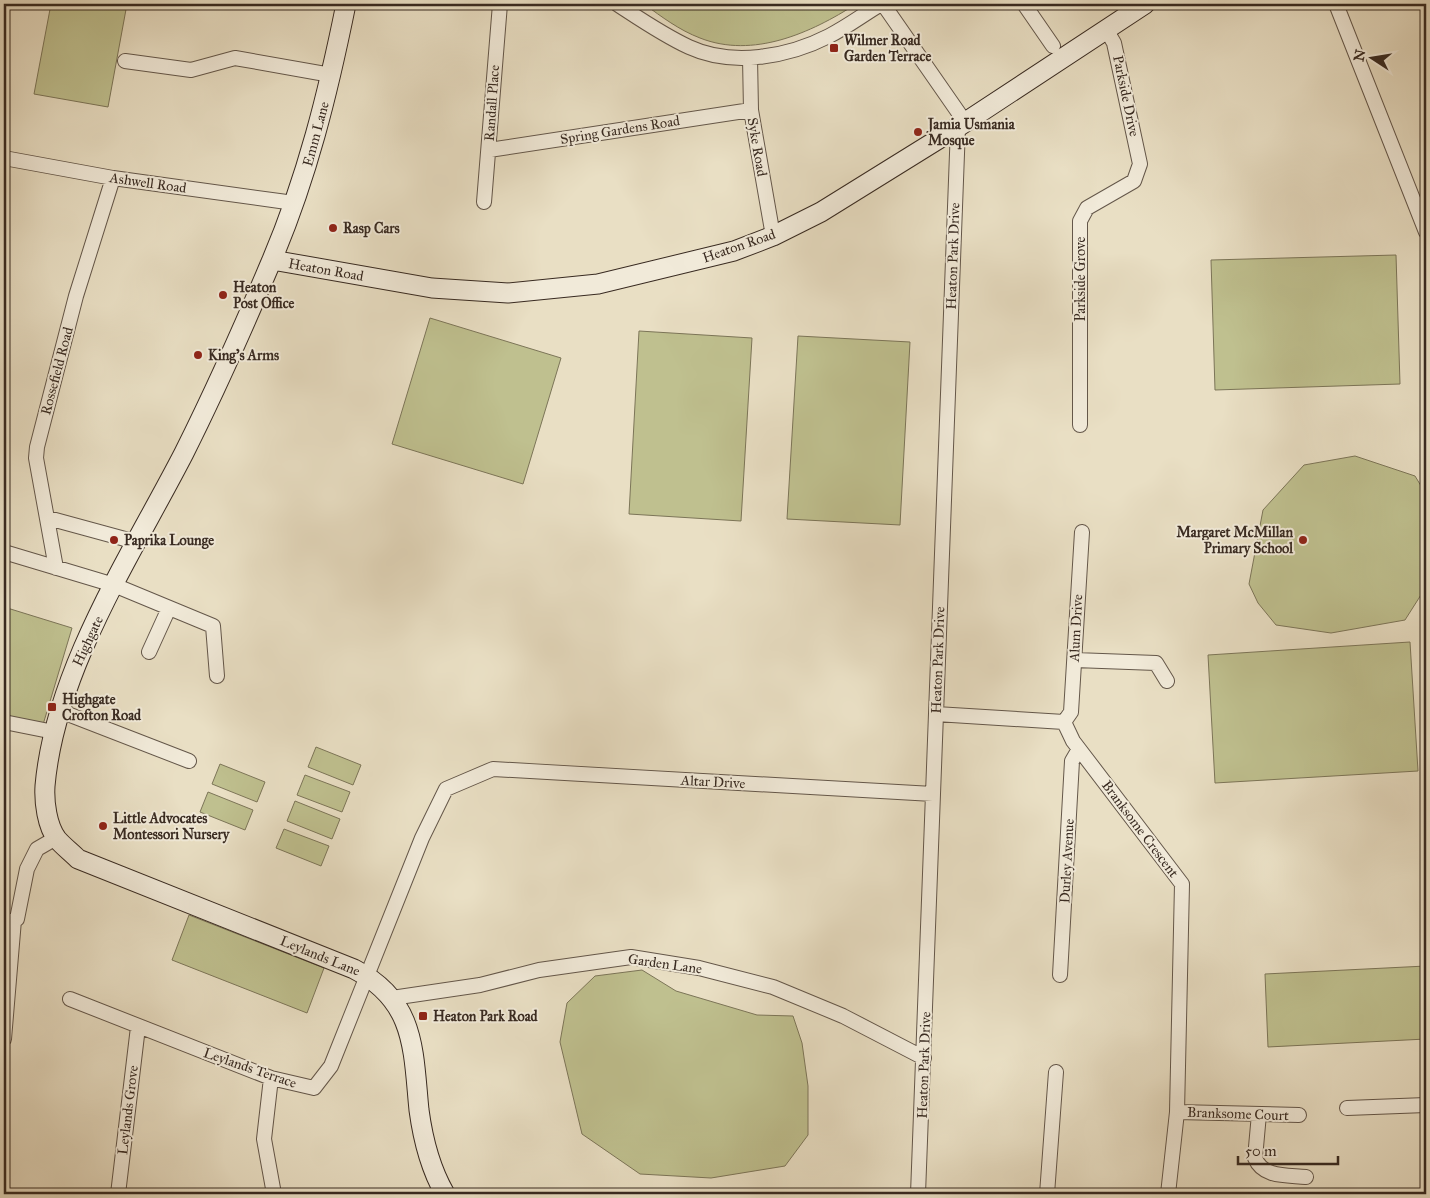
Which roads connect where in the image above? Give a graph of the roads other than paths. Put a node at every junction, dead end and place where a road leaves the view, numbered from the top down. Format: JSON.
{"nodes":[{"id":1,"x":346,"y":4,"type":"edge"},
{"id":2,"x":500,"y":4,"type":"edge"},
{"id":3,"x":617,"y":4,"type":"edge"},
{"id":4,"x":882,"y":4,"type":"edge"},
{"id":5,"x":1024,"y":4,"type":"edge"},
{"id":6,"x":1145,"y":4,"type":"edge"},
{"id":7,"x":1336,"y":4,"type":"edge"},
{"id":8,"x":1107,"y":31,"type":"junction"},
{"id":9,"x":1053,"y":46,"type":"dead end"},
{"id":10,"x":750,"y":58,"type":"junction"},
{"id":11,"x":125,"y":61,"type":"dead end"},
{"id":12,"x":331,"y":75,"type":"junction"},
{"id":13,"x":751,"y":110,"type":"junction"},
{"id":14,"x":962,"y":124,"type":"junction"},
{"id":15,"x":489,"y":150,"type":"junction"},
{"id":16,"x":4,"y":158,"type":"edge"},
{"id":17,"x":1140,"y":164,"type":"joint"},
{"id":18,"x":113,"y":178,"type":"junction"},
{"id":19,"x":484,"y":202,"type":"dead end"},
{"id":20,"x":294,"y":203,"type":"junction"},
{"id":21,"x":1426,"y":232,"type":"edge"},
{"id":22,"x":773,"y":236,"type":"junction"},
{"id":23,"x":272,"y":260,"type":"junction"},
{"id":24,"x":1080,"y":425,"type":"dead end"},
{"id":25,"x":48,"y":518,"type":"junction"},
{"id":26,"x":1082,"y":532,"type":"dead end"},
{"id":27,"x":136,"y":542,"type":"junction"},
{"id":28,"x":4,"y":552,"type":"edge"},
{"id":29,"x":56,"y":568,"type":"junction"},
{"id":30,"x":114,"y":585,"type":"junction"},
{"id":31,"x":169,"y":608,"type":"junction"},
{"id":32,"x":149,"y":652,"type":"dead end"},
{"id":33,"x":1075,"y":660,"type":"junction"},
{"id":34,"x":217,"y":676,"type":"dead end"},
{"id":35,"x":1167,"y":681,"type":"dead end"},
{"id":36,"x":60,"y":711,"type":"junction"},
{"id":37,"x":936,"y":714,"type":"junction"},
{"id":38,"x":4,"y":722,"type":"edge"},
{"id":39,"x":1064,"y":722,"type":"junction"},
{"id":40,"x":54,"y":732,"type":"junction"},
{"id":41,"x":1080,"y":749,"type":"junction"},
{"id":42,"x":189,"y":761,"type":"dead end"},
{"id":43,"x":933,"y":794,"type":"junction"},
{"id":44,"x":56,"y":838,"type":"junction"},
{"id":45,"x":1060,"y":975,"type":"dead end"},
{"id":46,"x":368,"y":976,"type":"junction"},
{"id":47,"x":392,"y":998,"type":"junction"},
{"id":48,"x":70,"y":1000,"type":"dead end"},
{"id":49,"x":138,"y":1027,"type":"junction"},
{"id":50,"x":4,"y":1039,"type":"edge"},
{"id":51,"x":924,"y":1058,"type":"junction"},
{"id":52,"x":1056,"y":1072,"type":"dead end"},
{"id":53,"x":271,"y":1078,"type":"junction"},
{"id":54,"x":1426,"y":1105,"type":"edge"},
{"id":55,"x":1346,"y":1108,"type":"dead end"},
{"id":56,"x":1176,"y":1112,"type":"junction"},
{"id":57,"x":1259,"y":1114,"type":"junction"},
{"id":58,"x":1299,"y":1116,"type":"dead end"},
{"id":59,"x":1306,"y":1177,"type":"dead end"},
{"id":60,"x":118,"y":1194,"type":"edge"},
{"id":61,"x":274,"y":1194,"type":"edge"},
{"id":62,"x":445,"y":1194,"type":"edge"},
{"id":63,"x":918,"y":1194,"type":"edge"},
{"id":64,"x":1047,"y":1194,"type":"edge"},
{"id":65,"x":1168,"y":1194,"type":"edge"}],
"edges":[{"from":1,"to":12,"type":"street","name":"Emm Lane"},
{"from":2,"to":15,"type":"street","name":"Randall Place"},
{"from":3,"to":10,"type":"street"},
{"from":4,"to":10,"type":"street"},
{"from":4,"to":14,"type":"street"},
{"from":5,"to":9,"type":"street"},
{"from":6,"to":8,"type":"street","name":"Heaton Road"},
{"from":7,"to":21,"type":"street"},
{"from":8,"to":14,"type":"street","name":"Heaton Road"},
{"from":8,"to":17,"type":"street","name":"Parkside Drive"},
{"from":10,"to":13,"type":"street","name":"Syke Road"},
{"from":11,"to":12,"type":"street"},
{"from":12,"to":20,"type":"street","name":"Emm Lane"},
{"from":13,"to":15,"type":"street","name":"Spring Gardens Road"},
{"from":13,"to":22,"type":"street","name":"Syke Road"},
{"from":14,"to":22,"type":"street","name":"Heaton Road"},
{"from":14,"to":37,"type":"street","name":"Heaton Park Drive"},
{"from":15,"to":19,"type":"street","name":"Randall Place"},
{"from":16,"to":18,"type":"street","name":"Ashwell Road"},
{"from":17,"to":24,"type":"street","name":"Parkside Grove"},
{"from":18,"to":20,"type":"street","name":"Ashwell Road"},
{"from":18,"to":25,"type":"street","name":"Rossefield Road"},
{"from":20,"to":23,"type":"street","name":"Emm Lane"},
{"from":22,"to":23,"type":"street","name":"Heaton Road"},
{"from":23,"to":27,"type":"street","name":"Highgate"},
{"from":25,"to":27,"type":"street"},
{"from":25,"to":29,"type":"street","name":"Rossefield Road"},
{"from":26,"to":33,"type":"street","name":"Alum Drive"},
{"from":27,"to":30,"type":"street","name":"Highgate"},
{"from":28,"to":29,"type":"street"},
{"from":29,"to":30,"type":"street"},
{"from":30,"to":31,"type":"street"},
{"from":30,"to":36,"type":"street","name":"Highgate"},
{"from":31,"to":32,"type":"street"},
{"from":31,"to":34,"type":"street"},
{"from":33,"to":35,"type":"street"},
{"from":33,"to":39,"type":"street","name":"Alum Drive"},
{"from":36,"to":40,"type":"street","name":"Highgate"},
{"from":36,"to":42,"type":"street"},
{"from":37,"to":39,"type":"street"},
{"from":37,"to":43,"type":"street","name":"Heaton Park Drive"},
{"from":38,"to":40,"type":"street"},
{"from":39,"to":41,"type":"street","name":"Branksome Crescent"},
{"from":40,"to":44,"type":"street","name":"Highgate"},
{"from":41,"to":45,"type":"street","name":"Durley Avenue"},
{"from":41,"to":56,"type":"street","name":"Branksome Crescent"},
{"from":43,"to":46,"type":"street","name":"Altar Drive"},
{"from":43,"to":51,"type":"street","name":"Heaton Park Drive"},
{"from":44,"to":46,"type":"street","name":"Leylands Lane"},
{"from":44,"to":50,"type":"street"},
{"from":46,"to":47,"type":"street","name":"Leylands Lane"},
{"from":46,"to":53,"type":"street","name":"Leylands Terrace"},
{"from":47,"to":51,"type":"street","name":"Garden Lane"},
{"from":47,"to":62,"type":"street","name":"Leylands Lane"},
{"from":48,"to":49,"type":"street","name":"Leylands Terrace"},
{"from":49,"to":53,"type":"street","name":"Leylands Terrace"},
{"from":49,"to":60,"type":"street","name":"Leylands Grove"},
{"from":51,"to":63,"type":"street","name":"Heaton Park Drive"},
{"from":52,"to":64,"type":"street"},
{"from":53,"to":61,"type":"street"},
{"from":54,"to":55,"type":"street"},
{"from":56,"to":57,"type":"street","name":"Branksome Court"},
{"from":56,"to":65,"type":"street","name":"Branksome Crescent"},
{"from":57,"to":58,"type":"street","name":"Branksome Court"},
{"from":57,"to":59,"type":"street"}]}
